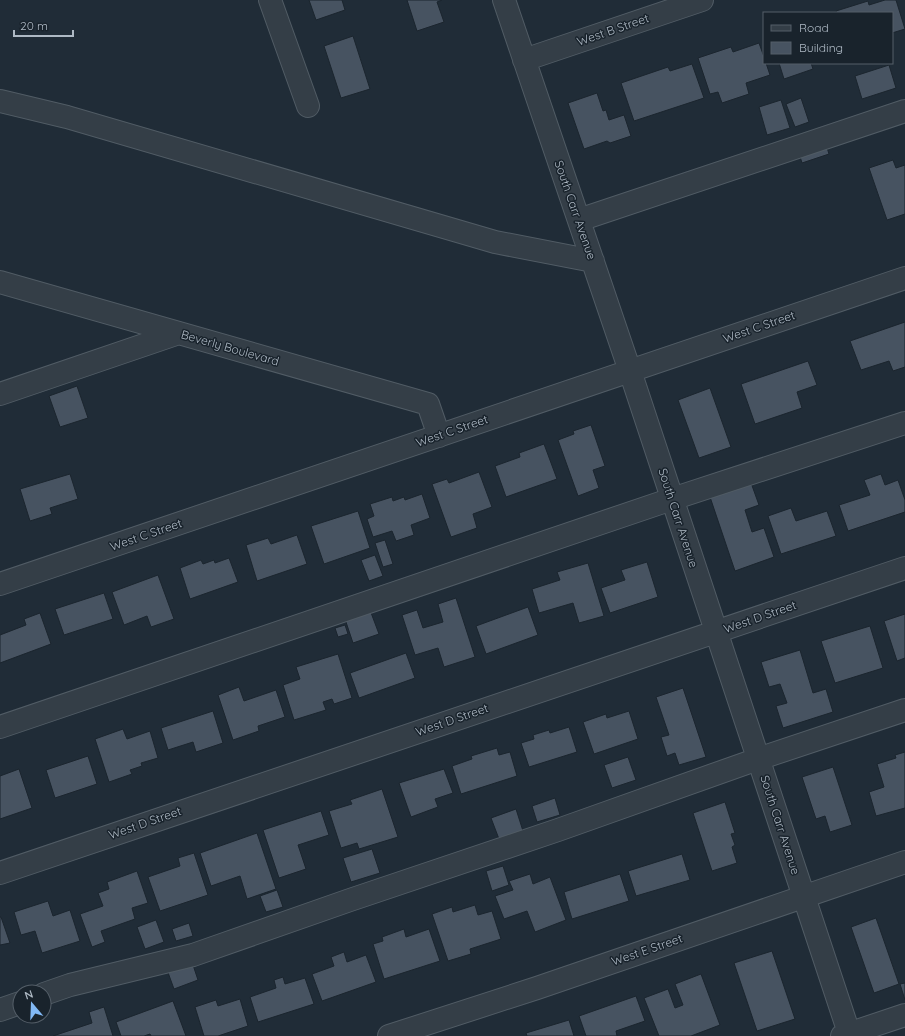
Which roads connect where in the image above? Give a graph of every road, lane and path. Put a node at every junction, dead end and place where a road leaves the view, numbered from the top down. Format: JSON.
{"nodes":[{"id":1,"x":270,"y":0,"type":"edge"},
{"id":2,"x":504,"y":0,"type":"edge"},
{"id":3,"x":702,"y":0,"type":"edge"},
{"id":4,"x":524,"y":60,"type":"junction"},
{"id":5,"x":0,"y":101,"type":"edge"},
{"id":6,"x":308,"y":106,"type":"dead end"},
{"id":7,"x":905,"y":111,"type":"edge"},
{"id":8,"x":579,"y":220,"type":"junction"},
{"id":9,"x":593,"y":261,"type":"junction"},
{"id":10,"x":905,"y":278,"type":"edge"},
{"id":11,"x":0,"y":282,"type":"edge"},
{"id":12,"x":179,"y":333,"type":"junction"},
{"id":13,"x":630,"y":371,"type":"junction"},
{"id":14,"x":0,"y":394,"type":"edge"},
{"id":15,"x":905,"y":423,"type":"edge"},
{"id":16,"x":439,"y":436,"type":"junction"},
{"id":17,"x":672,"y":499,"type":"junction"},
{"id":18,"x":905,"y":568,"type":"edge"},
{"id":19,"x":0,"y":584,"type":"edge"},
{"id":20,"x":716,"y":632,"type":"junction"},
{"id":21,"x":905,"y":710,"type":"edge"},
{"id":22,"x":0,"y":727,"type":"edge"},
{"id":23,"x":758,"y":759,"type":"junction"},
{"id":24,"x":905,"y":862,"type":"edge"},
{"id":25,"x":0,"y":873,"type":"edge"},
{"id":26,"x":804,"y":896,"type":"junction"},
{"id":27,"x":52,"y":991,"type":"edge"},
{"id":28,"x":12,"y":1006,"type":"edge"},
{"id":29,"x":0,"y":1010,"type":"edge"},
{"id":30,"x":905,"y":1015,"type":"edge"},
{"id":31,"x":847,"y":1035,"type":"edge"},
{"id":32,"x":389,"y":1036,"type":"edge"}],
"edges":[{"from":1,"to":6,"type":"street"},
{"from":2,"to":4,"type":"street","name":"South Carr Avenue"},
{"from":3,"to":4,"type":"street","name":"West B Street"},
{"from":4,"to":8,"type":"street","name":"South Carr Avenue"},
{"from":5,"to":9,"type":"street"},
{"from":7,"to":8,"type":"street"},
{"from":8,"to":9,"type":"street","name":"South Carr Avenue"},
{"from":9,"to":13,"type":"street","name":"South Carr Avenue"},
{"from":10,"to":13,"type":"street","name":"West C Street"},
{"from":11,"to":12,"type":"street","name":"Beverly Boulevard"},
{"from":12,"to":14,"type":"street"},
{"from":12,"to":16,"type":"street","name":"Beverly Boulevard"},
{"from":13,"to":16,"type":"street","name":"West C Street"},
{"from":13,"to":17,"type":"street","name":"South Carr Avenue"},
{"from":15,"to":17,"type":"street"},
{"from":16,"to":19,"type":"street","name":"West C Street"},
{"from":17,"to":20,"type":"street","name":"South Carr Avenue"},
{"from":17,"to":22,"type":"street"},
{"from":18,"to":20,"type":"street","name":"West D Street"},
{"from":20,"to":23,"type":"street","name":"South Carr Avenue"},
{"from":20,"to":25,"type":"street","name":"West D Street"},
{"from":21,"to":23,"type":"street"},
{"from":23,"to":26,"type":"street","name":"South Carr Avenue"},
{"from":23,"to":27,"type":"street"},
{"from":24,"to":26,"type":"street","name":"West E Street"},
{"from":26,"to":31,"type":"street","name":"South Carr Avenue"},
{"from":26,"to":32,"type":"street","name":"West E Street"},
{"from":28,"to":29,"type":"street"},
{"from":30,"to":31,"type":"street"}]}
